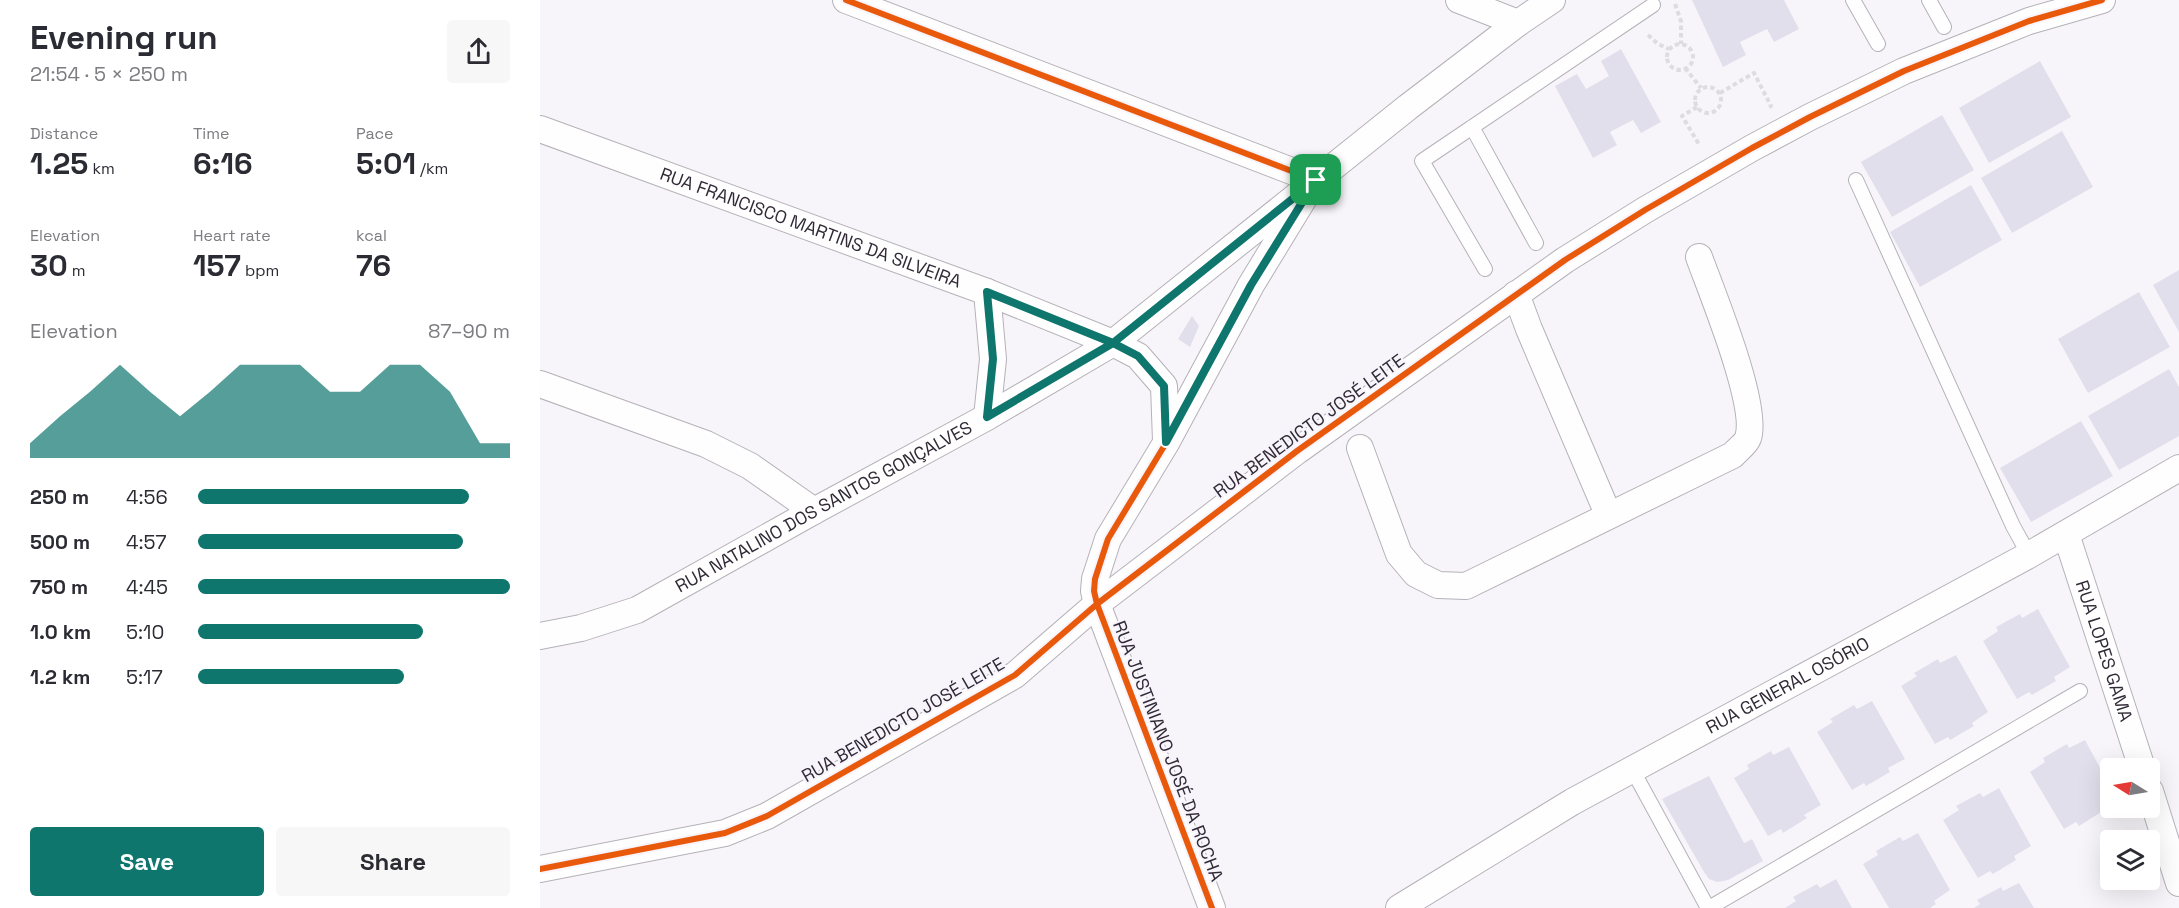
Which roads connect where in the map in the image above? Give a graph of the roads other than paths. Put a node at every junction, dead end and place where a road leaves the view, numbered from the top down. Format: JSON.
{"nodes":[{"id":1,"x":846,"y":0,"type":"edge"},
{"id":2,"x":1459,"y":0,"type":"edge"},
{"id":3,"x":1552,"y":0,"type":"edge"},
{"id":4,"x":1853,"y":0,"type":"edge"},
{"id":5,"x":1929,"y":0,"type":"edge"},
{"id":6,"x":2102,"y":0,"type":"edge"},
{"id":7,"x":1655,"y":2,"type":"edge"},
{"id":8,"x":1518,"y":23,"type":"junction"},
{"id":9,"x":1944,"y":27,"type":"dead end"},
{"id":10,"x":1878,"y":44,"type":"dead end"},
{"id":11,"x":1472,"y":127,"type":"junction"},
{"id":12,"x":540,"y":129,"type":"edge"},
{"id":13,"x":1316,"y":180,"type":"junction"},
{"id":14,"x":1856,"y":180,"type":"dead end"},
{"id":15,"x":1536,"y":243,"type":"dead end"},
{"id":16,"x":1699,"y":257,"type":"dead end"},
{"id":17,"x":1485,"y":269,"type":"dead end"},
{"id":18,"x":987,"y":292,"type":"junction"},
{"id":19,"x":1516,"y":294,"type":"junction"},
{"id":20,"x":1113,"y":343,"type":"junction"},
{"id":21,"x":1200,"y":377,"type":"junction"},
{"id":22,"x":540,"y":384,"type":"edge"},
{"id":23,"x":1164,"y":386,"type":"junction"},
{"id":24,"x":987,"y":417,"type":"junction"},
{"id":25,"x":1166,"y":442,"type":"junction"},
{"id":26,"x":1360,"y":448,"type":"dead end"},
{"id":27,"x":2179,"y":468,"type":"edge"},
{"id":28,"x":814,"y":511,"type":"junction"},
{"id":29,"x":1608,"y":514,"type":"junction"},
{"id":30,"x":2066,"y":534,"type":"junction"},
{"id":31,"x":2029,"y":555,"type":"junction"},
{"id":32,"x":1097,"y":604,"type":"junction"},
{"id":33,"x":540,"y":636,"type":"edge"},
{"id":34,"x":2080,"y":691,"type":"dead end"},
{"id":35,"x":2139,"y":758,"type":"edge"},
{"id":36,"x":1632,"y":769,"type":"junction"},
{"id":37,"x":2159,"y":818,"type":"edge"},
{"id":38,"x":540,"y":869,"type":"edge"},
{"id":39,"x":2179,"y":883,"type":"edge"},
{"id":40,"x":1212,"y":908,"type":"edge"},
{"id":41,"x":1399,"y":908,"type":"edge"},
{"id":42,"x":1709,"y":908,"type":"edge"}],
"edges":[{"from":1,"to":13,"type":"street"},
{"from":2,"to":8,"type":"street"},
{"from":3,"to":8,"type":"street","name":"RUA NATALINO DOS SANTOS GONÇALVES"},
{"from":4,"to":10,"type":"lane"},
{"from":5,"to":9,"type":"lane"},
{"from":6,"to":19,"type":"street","name":"RUA BENEDICTO JOSÉ LEITE"},
{"from":7,"to":11,"type":"lane"},
{"from":8,"to":13,"type":"street","name":"RUA NATALINO DOS SANTOS GONÇALVES"},
{"from":11,"to":15,"type":"lane"},
{"from":11,"to":17,"type":"lane"},
{"from":12,"to":18,"type":"street","name":"RUA FRANCISCO MARTINS DA SILVEIRA"},
{"from":13,"to":20,"type":"street","name":"RUA NATALINO DOS SANTOS GONÇALVES"},
{"from":13,"to":21,"type":"street","name":"RUA JUSTINIANO JOSÉ DA ROCHA"},
{"from":14,"to":31,"type":"lane"},
{"from":16,"to":29,"type":"street"},
{"from":18,"to":20,"type":"street","name":"RUA FRANCISCO MARTINS DA SILVEIRA"},
{"from":18,"to":24,"type":"street"},
{"from":19,"to":29,"type":"street"},
{"from":19,"to":32,"type":"street","name":"RUA BENEDICTO JOSÉ LEITE"},
{"from":20,"to":23,"type":"street","name":"RUA FRANCISCO MARTINS DA SILVEIRA"},
{"from":20,"to":24,"type":"street","name":"RUA NATALINO DOS SANTOS GONÇALVES"},
{"from":21,"to":23,"type":"street"},
{"from":21,"to":25,"type":"street","name":"RUA JUSTINIANO JOSÉ DA ROCHA"},
{"from":22,"to":28,"type":"street"},
{"from":23,"to":25,"type":"street"},
{"from":24,"to":28,"type":"street","name":"RUA NATALINO DOS SANTOS GONÇALVES"},
{"from":25,"to":32,"type":"street","name":"RUA JUSTINIANO JOSÉ DA ROCHA"},
{"from":26,"to":29,"type":"street"},
{"from":27,"to":30,"type":"street","name":"RUA GENERAL OSÓRIO"},
{"from":28,"to":33,"type":"street","name":"RUA NATALINO DOS SANTOS GONÇALVES"},
{"from":30,"to":31,"type":"street","name":"RUA GENERAL OSÓRIO"},
{"from":30,"to":35,"type":"street","name":"RUA LOPES GAMA"},
{"from":31,"to":36,"type":"street","name":"RUA GENERAL OSÓRIO"},
{"from":32,"to":38,"type":"street","name":"RUA BENEDICTO JOSÉ LEITE"},
{"from":32,"to":40,"type":"street","name":"RUA JUSTINIANO JOSÉ DA ROCHA"},
{"from":34,"to":42,"type":"lane"},
{"from":36,"to":41,"type":"street","name":"RUA GENERAL OSÓRIO"},
{"from":36,"to":42,"type":"lane"},
{"from":37,"to":39,"type":"street"}]}
